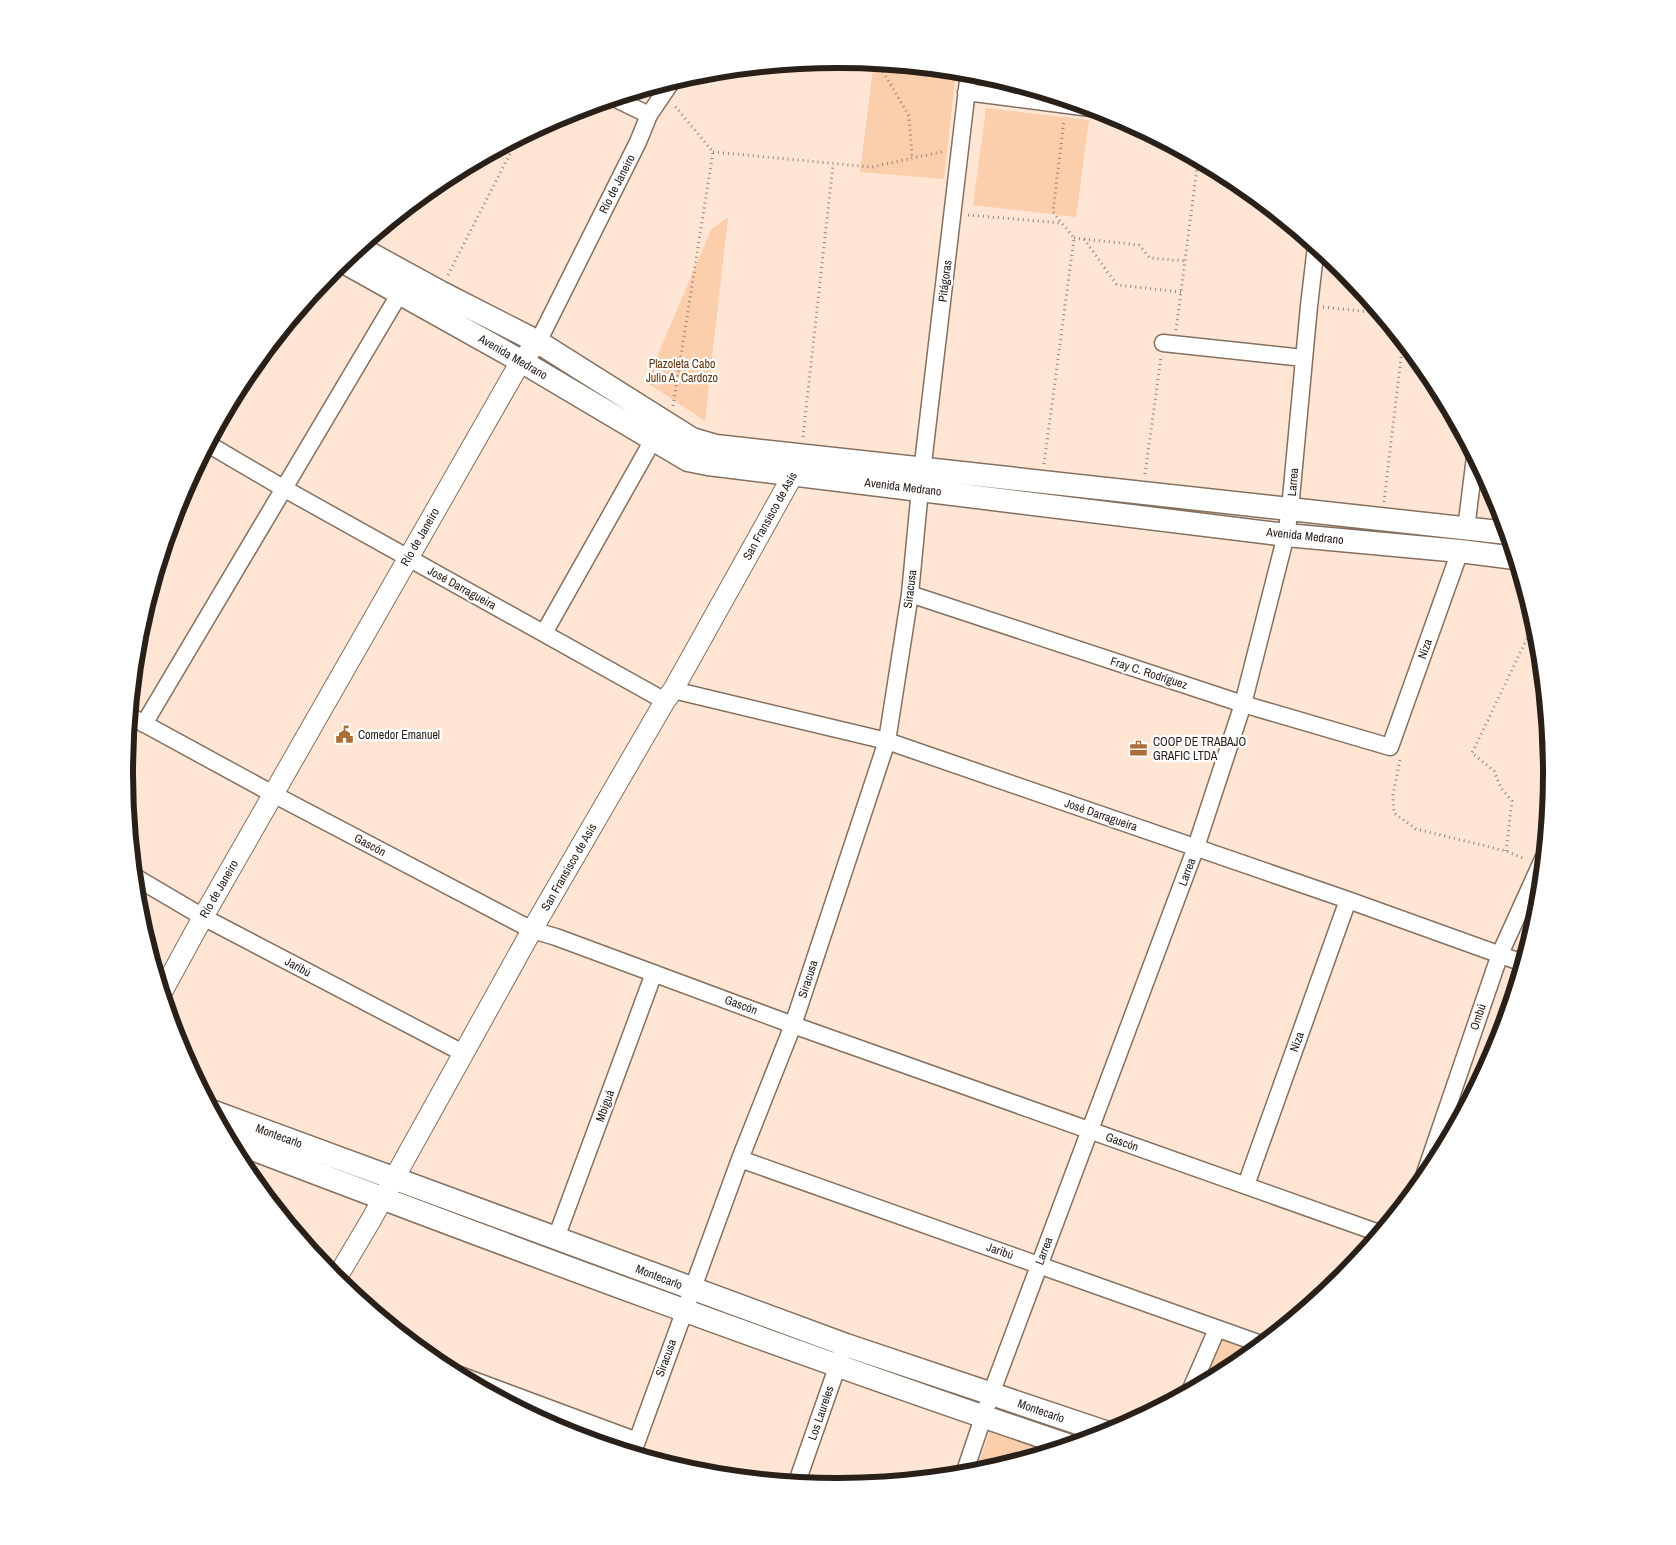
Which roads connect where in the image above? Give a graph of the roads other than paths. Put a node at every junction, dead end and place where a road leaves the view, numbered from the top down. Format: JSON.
{"nodes":[{"id":1,"x":968,"y":80,"type":"edge"},
{"id":2,"x":666,"y":90,"type":"edge"},
{"id":3,"x":966,"y":92,"type":"junction"},
{"id":4,"x":622,"y":102,"type":"edge"},
{"id":5,"x":1064,"y":105,"type":"edge"},
{"id":6,"x":649,"y":115,"type":"junction"},
{"id":7,"x":363,"y":251,"type":"edge"},
{"id":8,"x":1315,"y":253,"type":"edge"},
{"id":9,"x":349,"y":265,"type":"edge"},
{"id":10,"x":400,"y":293,"type":"junction"},
{"id":11,"x":538,"y":342,"type":"junction"},
{"id":12,"x":1169,"y":344,"type":"road end"},
{"id":13,"x":1304,"y":358,"type":"junction"},
{"id":14,"x":521,"y":361,"type":"junction"},
{"id":15,"x":653,"y":440,"type":"junction"},
{"id":16,"x":213,"y":447,"type":"edge"},
{"id":17,"x":797,"y":465,"type":"junction"},
{"id":18,"x":1474,"y":469,"type":"edge"},
{"id":19,"x":922,"y":479,"type":"junction"},
{"id":20,"x":283,"y":488,"type":"junction"},
{"id":21,"x":1290,"y":509,"type":"junction"},
{"id":22,"x":1466,"y":529,"type":"junction"},
{"id":23,"x":1501,"y":532,"type":"edge"},
{"id":24,"x":1286,"y":535,"type":"junction"},
{"id":25,"x":1460,"y":551,"type":"junction"},
{"id":26,"x":408,"y":557,"type":"junction"},
{"id":27,"x":1509,"y":557,"type":"edge"},
{"id":28,"x":910,"y":594,"type":"junction"},
{"id":29,"x":544,"y":633,"type":"junction"},
{"id":30,"x":669,"y":695,"type":"junction"},
{"id":31,"x":1243,"y":704,"type":"junction"},
{"id":32,"x":137,"y":720,"type":"edge"},
{"id":33,"x":887,"y":742,"type":"junction"},
{"id":34,"x":1390,"y":746,"type":"joint"},
{"id":35,"x":273,"y":794,"type":"junction"},
{"id":36,"x":1196,"y":847,"type":"junction"},
{"id":37,"x":1534,"y":879,"type":"edge"},
{"id":38,"x":142,"y":882,"type":"edge"},
{"id":39,"x":1348,"y":900,"type":"junction"},
{"id":40,"x":203,"y":917,"type":"junction"},
{"id":41,"x":532,"y":930,"type":"junction"},
{"id":42,"x":1500,"y":954,"type":"junction"},
{"id":43,"x":1517,"y":960,"type":"edge"},
{"id":44,"x":654,"y":973,"type":"junction"},
{"id":45,"x":166,"y":985,"type":"edge"},
{"id":46,"x":793,"y":1025,"type":"junction"},
{"id":47,"x":464,"y":1053,"type":"junction"},
{"id":48,"x":230,"y":1130,"type":"edge"},
{"id":49,"x":1091,"y":1131,"type":"junction"},
{"id":50,"x":241,"y":1142,"type":"edge"},
{"id":51,"x":1433,"y":1150,"type":"edge"},
{"id":52,"x":740,"y":1159,"type":"junction"},
{"id":53,"x":394,"y":1178,"type":"junction"},
{"id":54,"x":1246,"y":1185,"type":"junction"},
{"id":55,"x":382,"y":1199,"type":"junction"},
{"id":56,"x":1373,"y":1231,"type":"edge"},
{"id":57,"x":556,"y":1238,"type":"junction"},
{"id":58,"x":1039,"y":1265,"type":"junction"},
{"id":59,"x":340,"y":1272,"type":"edge"},
{"id":60,"x":692,"y":1289,"type":"junction"},
{"id":61,"x":683,"y":1311,"type":"junction"},
{"id":62,"x":1216,"y":1329,"type":"junction"},
{"id":63,"x":1254,"y":1342,"type":"edge"},
{"id":64,"x":842,"y":1355,"type":"junction"},
{"id":65,"x":1195,"y":1380,"type":"edge"},
{"id":66,"x":991,"y":1394,"type":"junction"},
{"id":67,"x":519,"y":1401,"type":"edge"},
{"id":68,"x":984,"y":1417,"type":"junction"},
{"id":69,"x":1095,"y":1429,"type":"edge"},
{"id":70,"x":1058,"y":1442,"type":"edge"},
{"id":71,"x":635,"y":1447,"type":"edge"},
{"id":72,"x":967,"y":1465,"type":"edge"},
{"id":73,"x":799,"y":1476,"type":"edge"}],
"edges":[{"from":1,"to":3,"type":"street","name":"Pitágoras"},
{"from":2,"to":6,"type":"street","name":"Río de Janeiro"},
{"from":3,"to":5,"type":"street"},
{"from":3,"to":19,"type":"street","name":"Pitágoras"},
{"from":4,"to":6,"type":"street"},
{"from":6,"to":11,"type":"street","name":"Río de Janeiro"},
{"from":7,"to":11,"type":"main road","name":"Avenida Medrano"},
{"from":8,"to":13,"type":"street","name":"Larrea"},
{"from":9,"to":10,"type":"main road","name":"Avenida Medrano"},
{"from":10,"to":14,"type":"main road","name":"Avenida Medrano"},
{"from":10,"to":20,"type":"street"},
{"from":11,"to":14,"type":"street","name":"Río de Janeiro"},
{"from":11,"to":17,"type":"main road","name":"Avenida Medrano"},
{"from":12,"to":13,"type":"street"},
{"from":13,"to":21,"type":"street","name":"Larrea"},
{"from":14,"to":15,"type":"main road","name":"Avenida Medrano"},
{"from":14,"to":26,"type":"street","name":"Río de Janeiro"},
{"from":15,"to":17,"type":"main road","name":"Avenida Medrano"},
{"from":15,"to":29,"type":"street"},
{"from":16,"to":20,"type":"street","name":"José Darragueira"},
{"from":17,"to":19,"type":"main road","name":"Avenida Medrano"},
{"from":17,"to":30,"type":"street","name":"San Fransisco de Asís"},
{"from":18,"to":22,"type":"street"},
{"from":19,"to":21,"type":"main road","name":"Avenida Medrano"},
{"from":19,"to":24,"type":"main road","name":"Avenida Medrano"},
{"from":19,"to":28,"type":"street","name":"Siracusa"},
{"from":20,"to":26,"type":"street","name":"José Darragueira"},
{"from":20,"to":32,"type":"street"},
{"from":21,"to":22,"type":"main road","name":"Avenida Medrano"},
{"from":21,"to":24,"type":"street","name":"Larrea"},
{"from":22,"to":23,"type":"main road","name":"Avenida Medrano"},
{"from":24,"to":25,"type":"main road","name":"Avenida Medrano"},
{"from":24,"to":31,"type":"street","name":"Larrea"},
{"from":25,"to":27,"type":"main road","name":"Avenida Medrano"},
{"from":25,"to":34,"type":"street","name":"Niza"},
{"from":26,"to":29,"type":"street","name":"José Darragueira"},
{"from":26,"to":35,"type":"street","name":"Río de Janeiro"},
{"from":28,"to":31,"type":"street","name":"Fray C. Rodríguez"},
{"from":28,"to":33,"type":"street","name":"Siracusa"},
{"from":29,"to":30,"type":"street","name":"José Darragueira"},
{"from":30,"to":33,"type":"street","name":"José Darragueira"},
{"from":30,"to":41,"type":"street","name":"San Fransisco de Asís"},
{"from":31,"to":34,"type":"street","name":"Fray C. Rodríguez"},
{"from":31,"to":36,"type":"street","name":"Larrea"},
{"from":32,"to":35,"type":"street","name":"Gascón"},
{"from":33,"to":36,"type":"street","name":"José Darragueira"},
{"from":33,"to":46,"type":"street","name":"Siracusa"},
{"from":35,"to":40,"type":"street","name":"Río de Janeiro"},
{"from":35,"to":41,"type":"street","name":"Gascón"},
{"from":36,"to":39,"type":"street","name":"José Darragueira"},
{"from":36,"to":49,"type":"street","name":"Larrea"},
{"from":37,"to":42,"type":"street","name":"Ombú"},
{"from":38,"to":40,"type":"street","name":"Jaribú"},
{"from":39,"to":42,"type":"street","name":"José Darragueira"},
{"from":39,"to":54,"type":"street","name":"Niza"},
{"from":40,"to":45,"type":"street","name":"Río de Janeiro"},
{"from":40,"to":47,"type":"street","name":"Jaribú"},
{"from":41,"to":44,"type":"street","name":"Gascón"},
{"from":41,"to":47,"type":"street","name":"San Fransisco de Asís"},
{"from":42,"to":43,"type":"street","name":"José Darragueira"},
{"from":42,"to":51,"type":"street","name":"Ombú"},
{"from":44,"to":46,"type":"street","name":"Gascón"},
{"from":44,"to":57,"type":"street","name":"Mbiguá"},
{"from":46,"to":49,"type":"street","name":"Gascón"},
{"from":46,"to":52,"type":"street","name":"Siracusa"},
{"from":47,"to":53,"type":"street","name":"San Fransisco de Asís"},
{"from":48,"to":50,"type":"main road","name":"Montecarlo"},
{"from":49,"to":54,"type":"street","name":"Gascón"},
{"from":49,"to":58,"type":"street","name":"Larrea"},
{"from":50,"to":53,"type":"main road","name":"Montecarlo"},
{"from":50,"to":55,"type":"main road","name":"Montecarlo"},
{"from":52,"to":58,"type":"street","name":"Jaribú"},
{"from":52,"to":60,"type":"street","name":"Siracusa"},
{"from":53,"to":55,"type":"street","name":"San Fransisco de Asís"},
{"from":53,"to":57,"type":"main road","name":"Montecarlo"},
{"from":54,"to":56,"type":"street","name":"Gascón"},
{"from":55,"to":59,"type":"street","name":"San Fransisco de Asís"},
{"from":55,"to":61,"type":"main road","name":"Montecarlo"},
{"from":57,"to":60,"type":"main road","name":"Montecarlo"},
{"from":58,"to":62,"type":"street","name":"Jaribú"},
{"from":58,"to":66,"type":"street","name":"Larrea"},
{"from":60,"to":61,"type":"street","name":"Siracusa"},
{"from":60,"to":64,"type":"main road","name":"Montecarlo"},
{"from":61,"to":64,"type":"main road","name":"Montecarlo"},
{"from":61,"to":71,"type":"street","name":"Siracusa"},
{"from":62,"to":63,"type":"street","name":"Jaribú"},
{"from":62,"to":65,"type":"street"},
{"from":64,"to":66,"type":"main road","name":"Montecarlo"},
{"from":64,"to":68,"type":"main road","name":"Montecarlo"},
{"from":64,"to":73,"type":"street","name":"Los Laureles"},
{"from":66,"to":68,"type":"street","name":"Larrea"},
{"from":66,"to":69,"type":"main road","name":"Montecarlo"},
{"from":67,"to":71,"type":"street"},
{"from":68,"to":70,"type":"main road","name":"Montecarlo"},
{"from":68,"to":72,"type":"street","name":"Larrea"}]}
